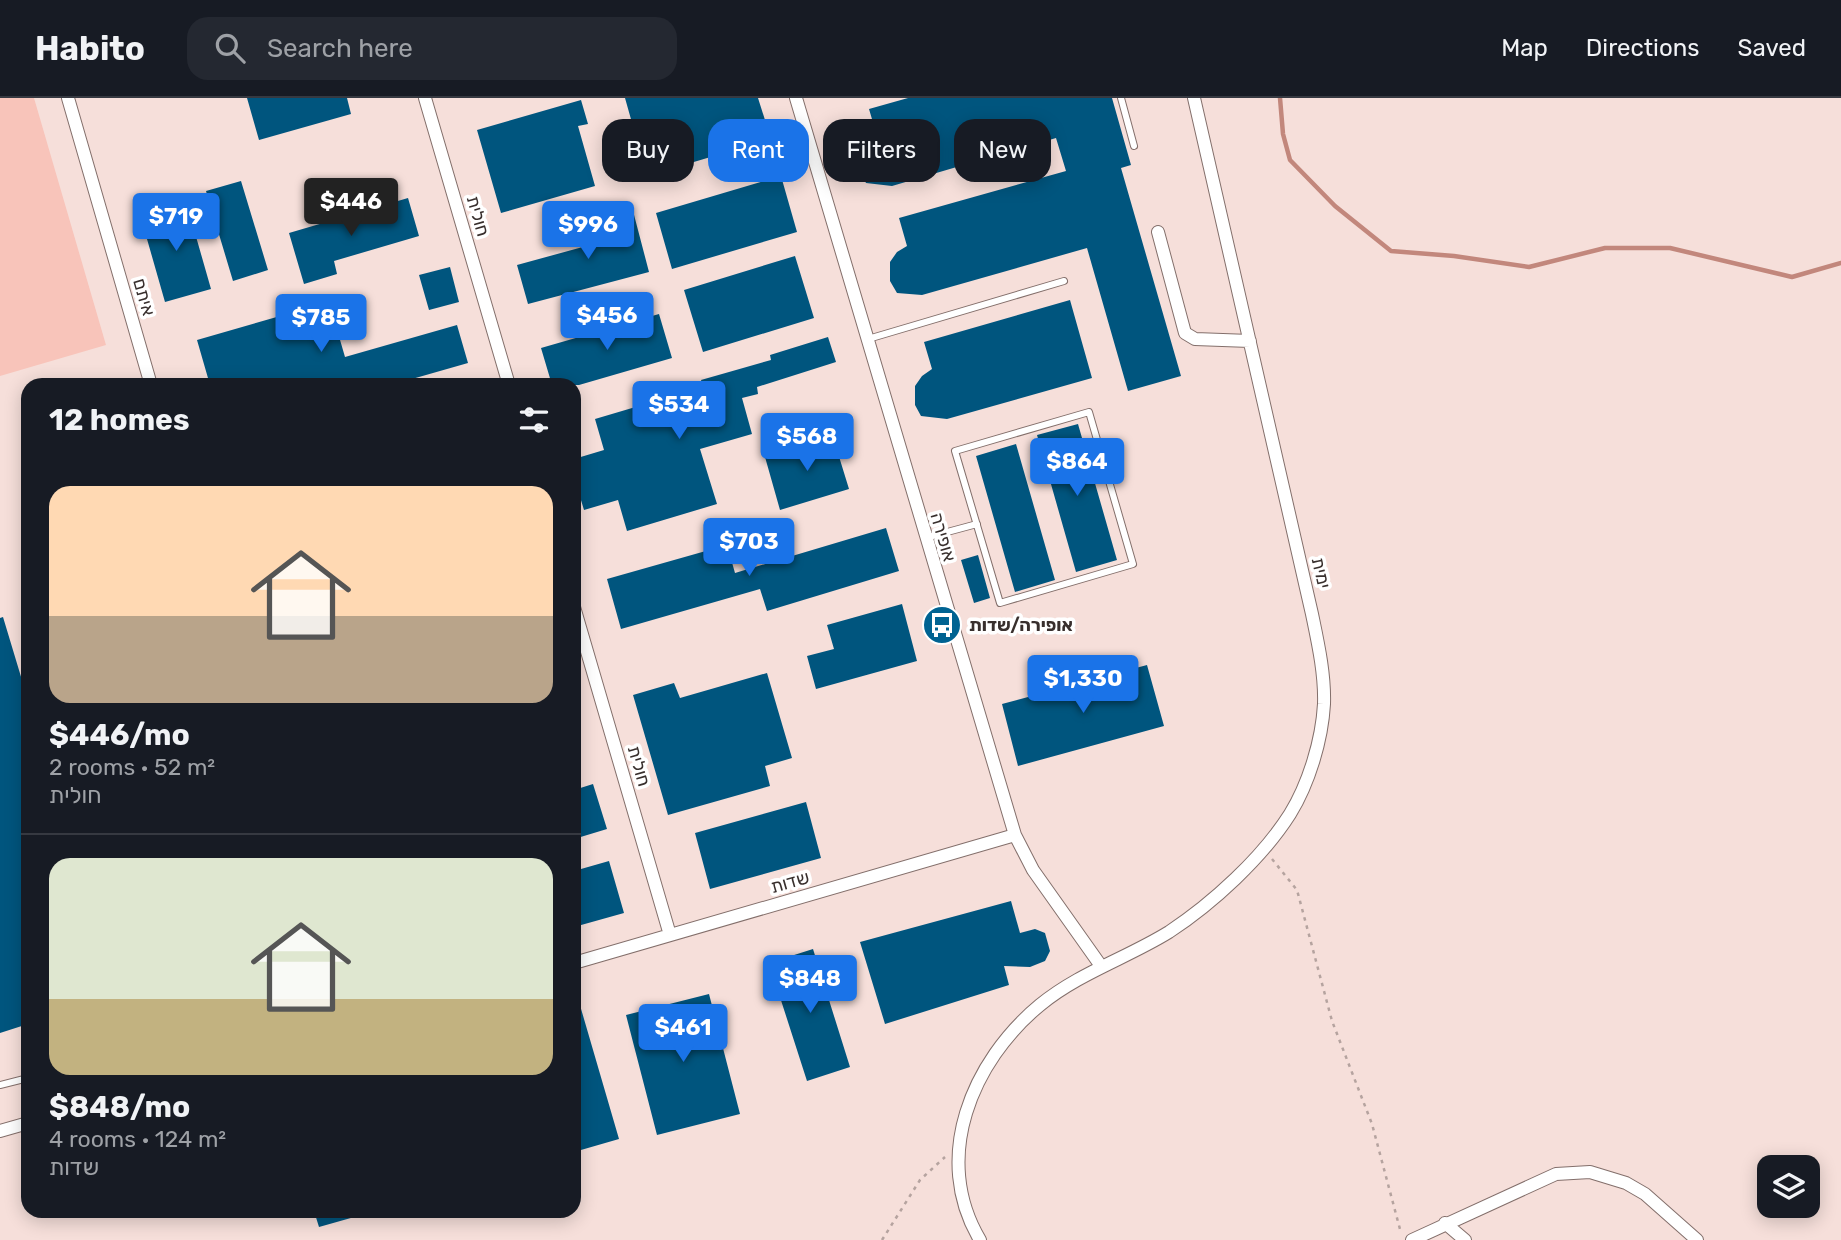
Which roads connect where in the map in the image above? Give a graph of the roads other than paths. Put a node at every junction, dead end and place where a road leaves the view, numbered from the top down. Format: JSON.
{"nodes":[{"id":1,"x":68,"y":98,"type":"edge"},
{"id":2,"x":425,"y":98,"type":"edge"},
{"id":3,"x":796,"y":98,"type":"edge"},
{"id":4,"x":1121,"y":98,"type":"edge"},
{"id":5,"x":1194,"y":98,"type":"edge"},
{"id":6,"x":1134,"y":146,"type":"dead end"},
{"id":7,"x":1158,"y":232,"type":"dead end"},
{"id":8,"x":1064,"y":281,"type":"dead end"},
{"id":9,"x":867,"y":340,"type":"junction"},
{"id":10,"x":1250,"y":341,"type":"junction"},
{"id":11,"x":149,"y":378,"type":"edge"},
{"id":12,"x":507,"y":378,"type":"edge"},
{"id":13,"x":977,"y":524,"type":"junction"},
{"id":14,"x":925,"y":538,"type":"junction"},
{"id":15,"x":581,"y":631,"type":"edge"},
{"id":16,"x":1015,"y":835,"type":"junction"},
{"id":17,"x":670,"y":935,"type":"junction"},
{"id":18,"x":581,"y":961,"type":"edge"},
{"id":19,"x":1101,"y":966,"type":"junction"},
{"id":20,"x":21,"y":1080,"type":"edge"},
{"id":21,"x":0,"y":1085,"type":"edge"},
{"id":22,"x":21,"y":1125,"type":"edge"},
{"id":23,"x":0,"y":1131,"type":"edge"},
{"id":24,"x":1445,"y":1223,"type":"junction"},
{"id":25,"x":980,"y":1240,"type":"edge"},
{"id":26,"x":1412,"y":1240,"type":"edge"},
{"id":27,"x":1465,"y":1240,"type":"edge"},
{"id":28,"x":1697,"y":1240,"type":"edge"}],
"edges":[{"from":1,"to":11,"type":"street","name":"איתם"},
{"from":2,"to":12,"type":"street","name":"חולית"},
{"from":3,"to":9,"type":"street","name":"אופירה"},
{"from":4,"to":6,"type":"lane"},
{"from":5,"to":10,"type":"street","name":"ימית"},
{"from":7,"to":10,"type":"street"},
{"from":8,"to":9,"type":"lane"},
{"from":9,"to":14,"type":"street","name":"אופירה"},
{"from":10,"to":19,"type":"street","name":"ימית"},
{"from":13,"to":13,"type":"lane"},
{"from":13,"to":14,"type":"lane"},
{"from":14,"to":16,"type":"street","name":"אופירה"},
{"from":15,"to":17,"type":"street","name":"חולית"},
{"from":16,"to":17,"type":"street","name":"שדות"},
{"from":16,"to":19,"type":"street","name":"אופירה"},
{"from":17,"to":18,"type":"street","name":"שדות"},
{"from":19,"to":25,"type":"street","name":"ימית"},
{"from":20,"to":21,"type":"lane"},
{"from":22,"to":23,"type":"street"},
{"from":24,"to":26,"type":"street"},
{"from":24,"to":27,"type":"street"},
{"from":24,"to":28,"type":"street"}]}
